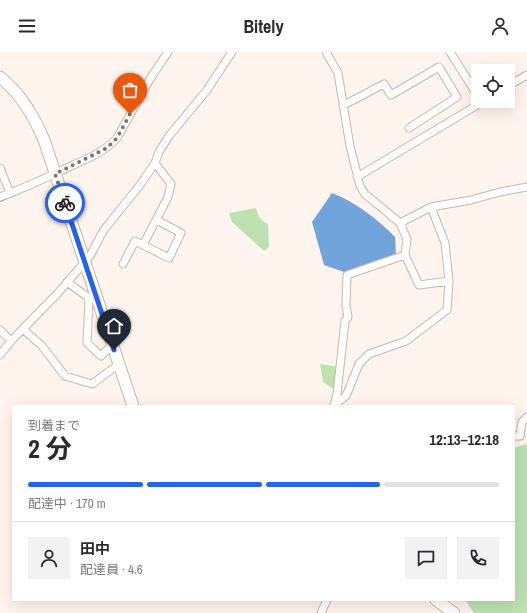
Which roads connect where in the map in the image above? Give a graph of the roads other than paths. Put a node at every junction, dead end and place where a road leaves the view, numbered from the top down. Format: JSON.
{"nodes":[{"id":1,"x":168,"y":52,"type":"edge"},
{"id":2,"x":232,"y":52,"type":"edge"},
{"id":3,"x":326,"y":52,"type":"edge"},
{"id":4,"x":450,"y":52,"type":"edge"},
{"id":5,"x":527,"y":75,"type":"edge"},
{"id":6,"x":0,"y":77,"type":"edge"},
{"id":7,"x":0,"y":82,"type":"edge"},
{"id":8,"x":515,"y":82,"type":"edge"},
{"id":9,"x":471,"y":85,"type":"edge"},
{"id":10,"x":19,"y":97,"type":"junction"},
{"id":11,"x":344,"y":105,"type":"junction"},
{"id":12,"x":471,"y":106,"type":"edge"},
{"id":13,"x":409,"y":128,"type":"dead end"},
{"id":14,"x":155,"y":163,"type":"junction"},
{"id":15,"x":0,"y":168,"type":"edge"},
{"id":16,"x":55,"y":174,"type":"junction"},
{"id":17,"x":357,"y":177,"type":"junction"},
{"id":18,"x":527,"y":187,"type":"edge"},
{"id":19,"x":10,"y":193,"type":"junction"},
{"id":20,"x":0,"y":197,"type":"edge"},
{"id":21,"x":431,"y":207,"type":"junction"},
{"id":22,"x":157,"y":220,"type":"junction"},
{"id":23,"x":400,"y":223,"type":"junction"},
{"id":24,"x":144,"y":245,"type":"junction"},
{"id":25,"x":405,"y":255,"type":"junction"},
{"id":26,"x":84,"y":262,"type":"junction"},
{"id":27,"x":123,"y":264,"type":"dead end"},
{"id":28,"x":449,"y":281,"type":"junction"},
{"id":29,"x":67,"y":282,"type":"junction"},
{"id":30,"x":23,"y":329,"type":"junction"},
{"id":31,"x":0,"y":330,"type":"edge"},
{"id":32,"x":11,"y":341,"type":"junction"},
{"id":33,"x":108,"y":349,"type":"dead end"},
{"id":34,"x":0,"y":355,"type":"edge"},
{"id":35,"x":119,"y":364,"type":"junction"},
{"id":36,"x":133,"y":405,"type":"edge"},
{"id":37,"x":527,"y":417,"type":"edge"},
{"id":38,"x":515,"y":436,"type":"edge"},
{"id":39,"x":327,"y":601,"type":"edge"},
{"id":40,"x":437,"y":601,"type":"edge"},
{"id":41,"x":321,"y":613,"type":"edge"},
{"id":42,"x":454,"y":613,"type":"edge"}],
"edges":[{"from":1,"to":16,"type":"street"},
{"from":2,"to":14,"type":"street"},
{"from":3,"to":11,"type":"street"},
{"from":4,"to":9,"type":"street"},
{"from":5,"to":8,"type":"street"},
{"from":6,"to":10,"type":"main road"},
{"from":7,"to":10,"type":"main road"},
{"from":10,"to":16,"type":"main road"},
{"from":11,"to":13,"type":"street"},
{"from":11,"to":17,"type":"street"},
{"from":12,"to":17,"type":"street"},
{"from":14,"to":22,"type":"street"},
{"from":14,"to":26,"type":"street"},
{"from":15,"to":19,"type":"street"},
{"from":16,"to":19,"type":"street"},
{"from":16,"to":26,"type":"main road"},
{"from":17,"to":23,"type":"street"},
{"from":18,"to":21,"type":"street"},
{"from":19,"to":20,"type":"street"},
{"from":21,"to":23,"type":"street"},
{"from":21,"to":28,"type":"street"},
{"from":22,"to":24,"type":"street"},
{"from":22,"to":24,"type":"street"},
{"from":23,"to":25,"type":"street"},
{"from":24,"to":27,"type":"street"},
{"from":25,"to":28,"type":"street"},
{"from":25,"to":28,"type":"street"},
{"from":26,"to":29,"type":"street"},
{"from":26,"to":35,"type":"main road"},
{"from":29,"to":30,"type":"street"},
{"from":29,"to":33,"type":"street"},
{"from":30,"to":32,"type":"street"},
{"from":30,"to":35,"type":"street"},
{"from":31,"to":32,"type":"street"},
{"from":32,"to":34,"type":"street"},
{"from":35,"to":36,"type":"main road"},
{"from":37,"to":38,"type":"street"},
{"from":39,"to":41,"type":"street"},
{"from":40,"to":42,"type":"main road"}]}
